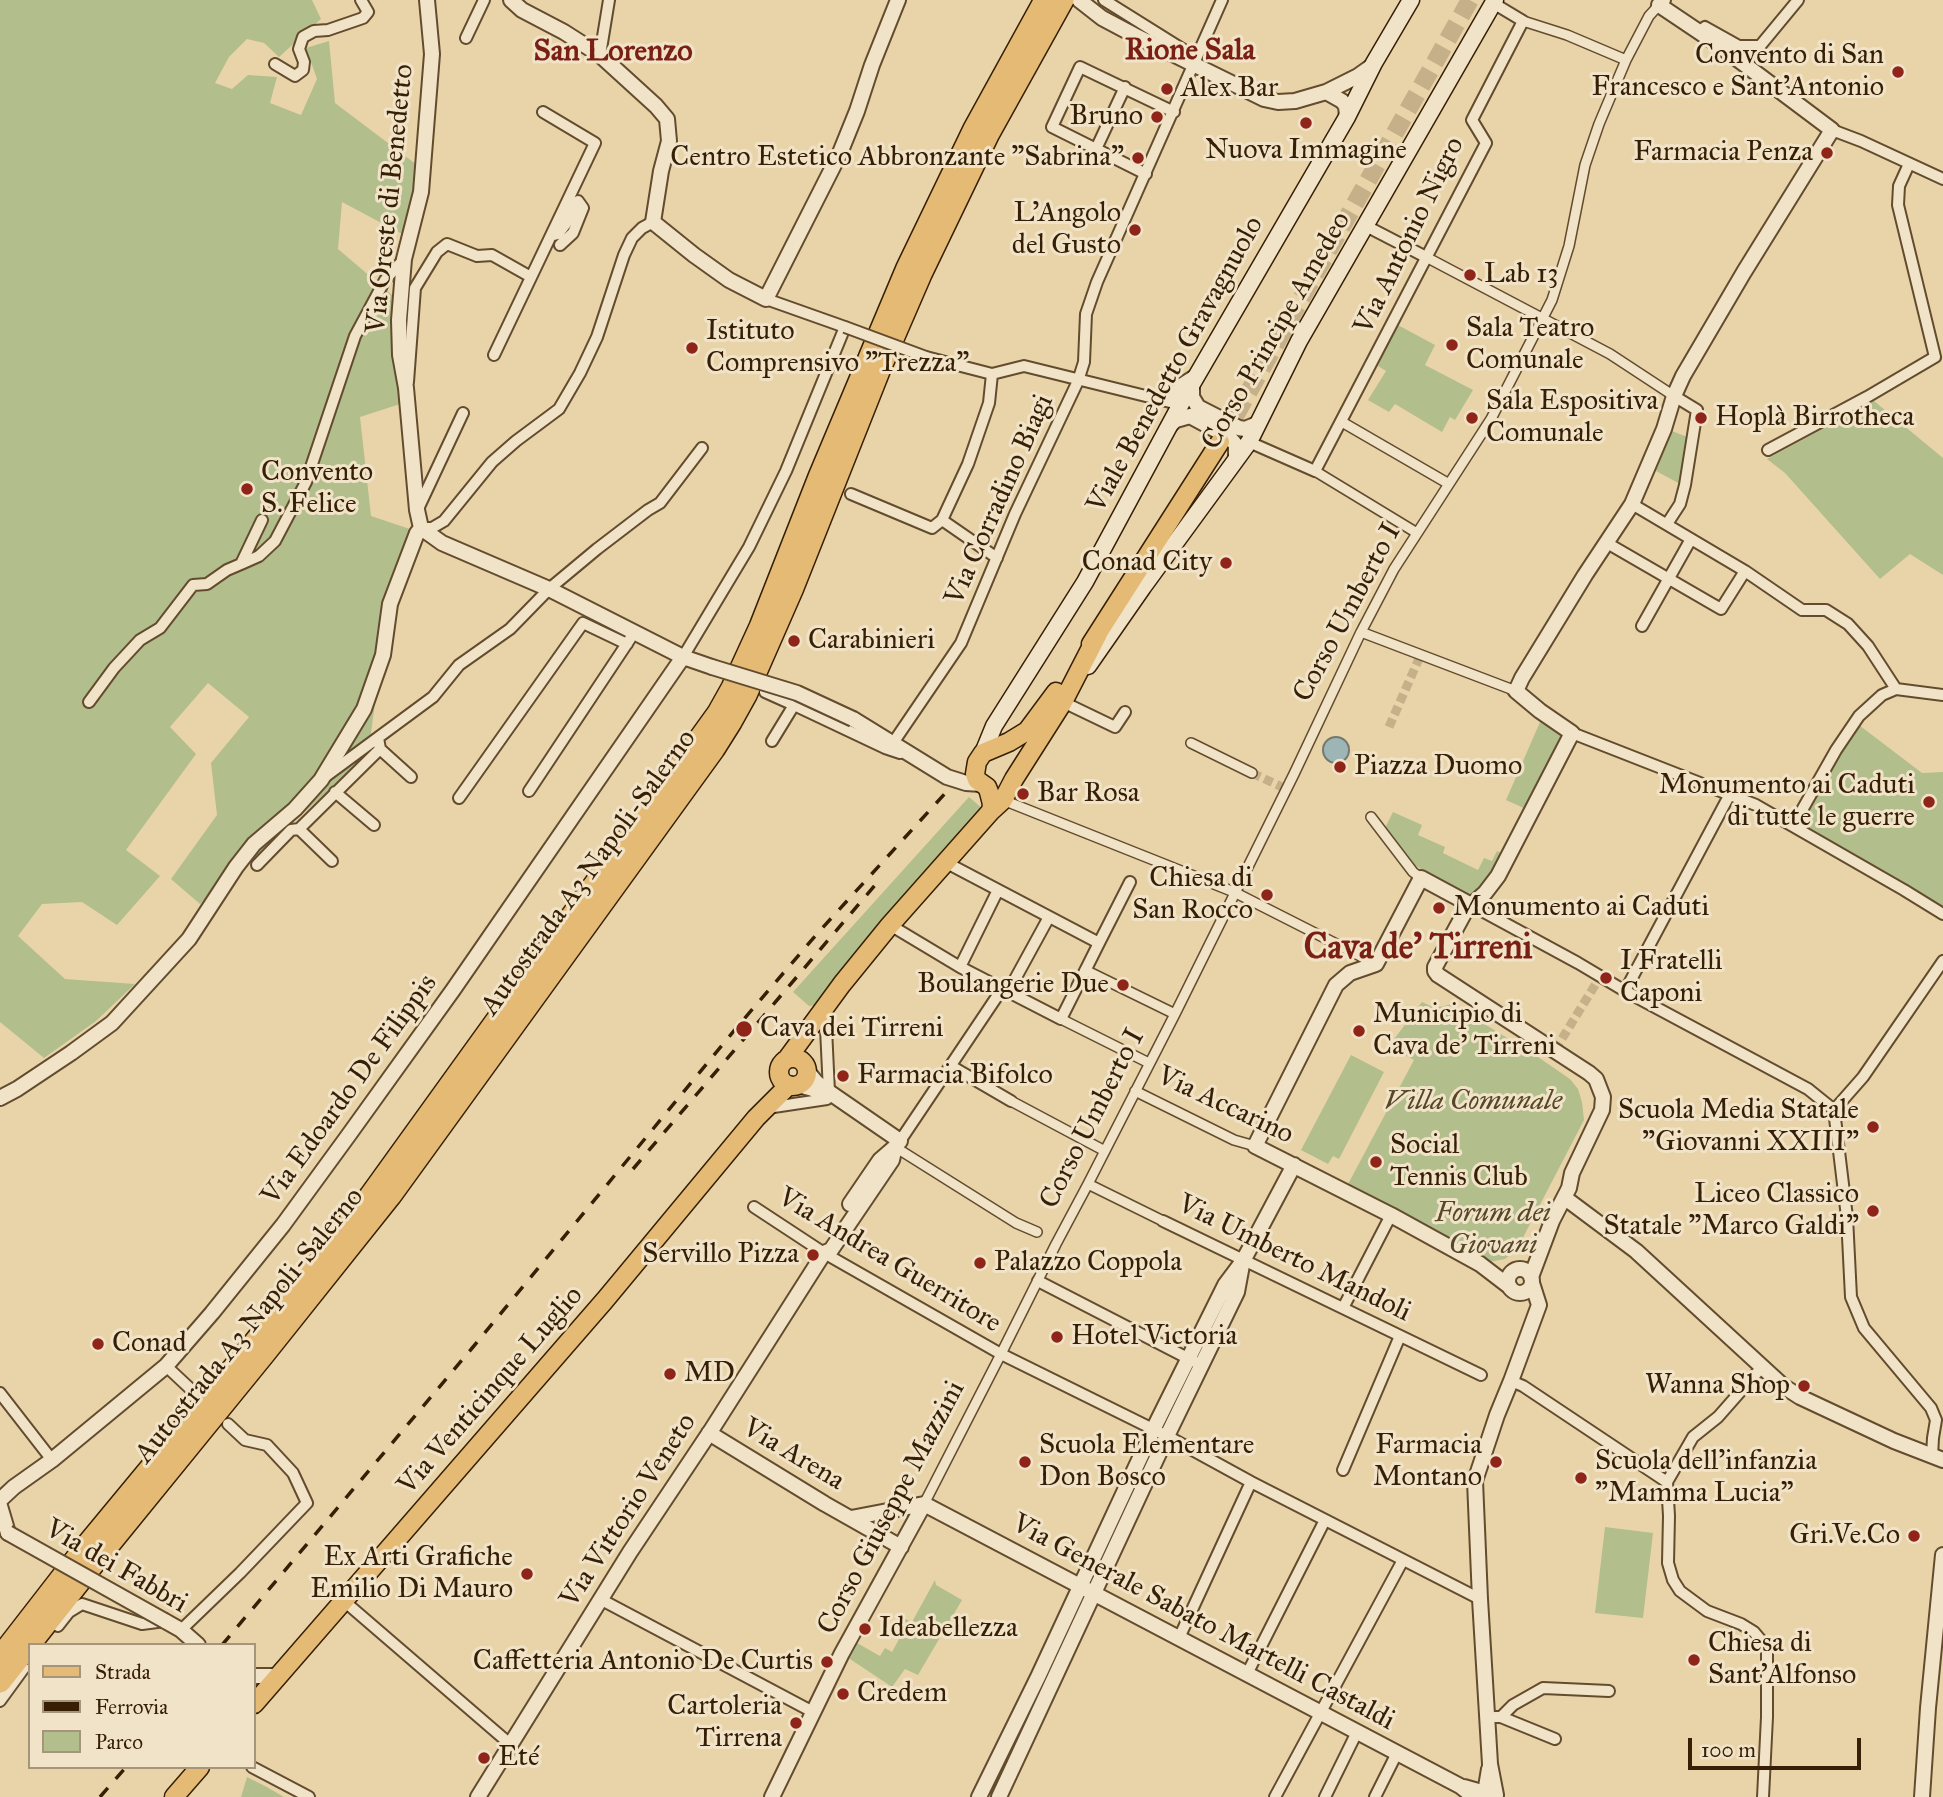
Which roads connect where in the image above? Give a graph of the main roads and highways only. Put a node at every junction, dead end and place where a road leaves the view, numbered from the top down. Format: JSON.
{"nodes":[{"id":1,"x":1045,"y":0,"type":"edge"},
{"id":2,"x":1063,"y":0,"type":"edge"},
{"id":3,"x":1411,"y":0,"type":"edge"},
{"id":4,"x":1494,"y":1,"type":"edge"},
{"id":5,"x":1220,"y":442,"type":"tunnel mouth"},
{"id":6,"x":1098,"y":634,"type":"junction"},
{"id":7,"x":1063,"y":702,"type":"junction"},
{"id":8,"x":977,"y":756,"type":"junction"},
{"id":9,"x":1014,"y":779,"type":"junction"},
{"id":10,"x":984,"y":785,"type":"junction"},
{"id":11,"x":997,"y":805,"type":"junction"},
{"id":12,"x":821,"y":1013,"type":"joint"},
{"id":13,"x":31,"y":1643,"type":"edge"},
{"id":14,"x":28,"y":1647,"type":"edge"},
{"id":15,"x":0,"y":1657,"type":"edge"},
{"id":16,"x":0,"y":1682,"type":"edge"},
{"id":17,"x":260,"y":1686,"type":"edge"},
{"id":18,"x":198,"y":1769,"type":"edge"},
{"id":19,"x":174,"y":1797,"type":"edge"}],
"edges":[{"from":1,"to":15,"type":"highway","name":"Autostrada A3 Napoli-Salerno"},
{"from":2,"to":13,"type":"highway","name":"Autostrada A3 Napoli-Salerno"},
{"from":3,"to":8,"type":"main road","name":"Viale Benedetto Gravagnuolo"},
{"from":4,"to":7,"type":"main road","name":"Corso Principe Amedeo"},
{"from":5,"to":6,"type":"main road"},
{"from":6,"to":7,"type":"main road"},
{"from":6,"to":8,"type":"main road"},
{"from":7,"to":9,"type":"main road","name":"Corso Principe Amedeo"},
{"from":8,"to":10,"type":"main road"},
{"from":9,"to":10,"type":"main road"},
{"from":9,"to":11,"type":"main road","name":"Corso Principe Amedeo"},
{"from":10,"to":11,"type":"main road"},
{"from":11,"to":12,"type":"main road","name":"Corso Principe Amedeo"},
{"from":12,"to":17,"type":"main road","name":"Via Venticinque Luglio"},
{"from":14,"to":16,"type":"highway","name":"Autostrada A3 Napoli-Salerno"},
{"from":18,"to":19,"type":"main road"}]}
